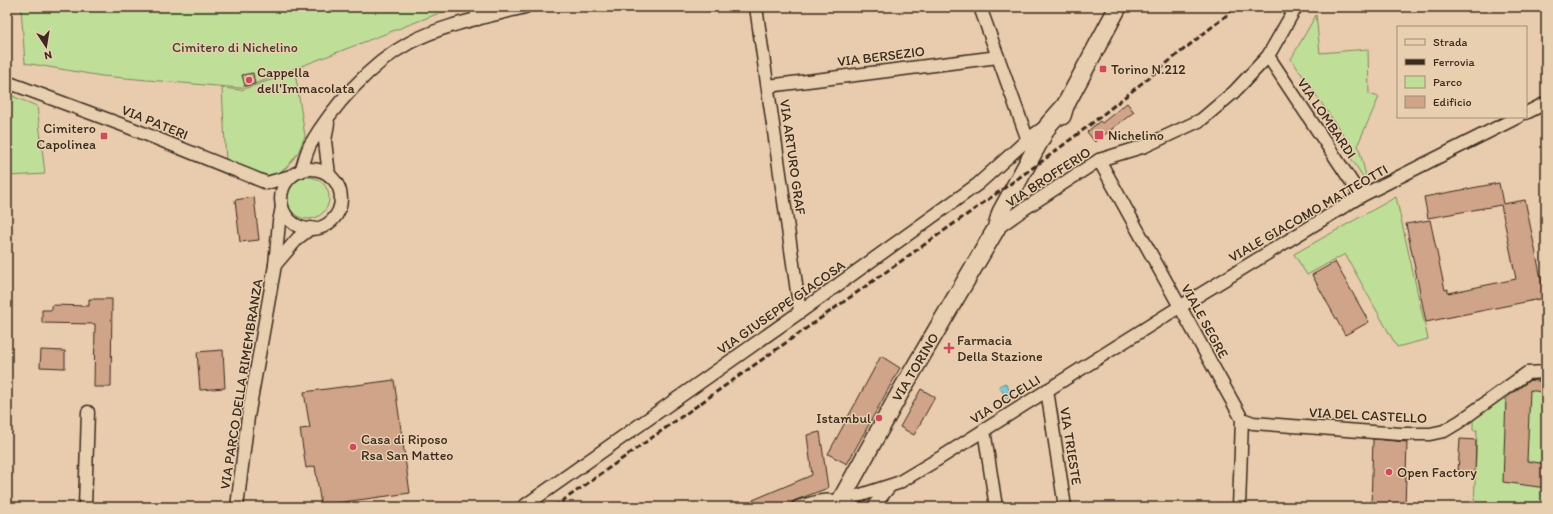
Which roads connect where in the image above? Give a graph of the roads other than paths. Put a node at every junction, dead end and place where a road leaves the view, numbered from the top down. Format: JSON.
{"nodes":[{"id":1,"x":476,"y":7,"type":"edge"},
{"id":2,"x":525,"y":7,"type":"edge"},
{"id":3,"x":756,"y":7,"type":"edge"},
{"id":4,"x":980,"y":7,"type":"edge"},
{"id":5,"x":1118,"y":7,"type":"edge"},
{"id":6,"x":1296,"y":7,"type":"edge"},
{"id":7,"x":478,"y":20,"type":"junction"},
{"id":8,"x":1268,"y":56,"type":"junction"},
{"id":9,"x":998,"y":57,"type":"junction"},
{"id":10,"x":7,"y":82,"type":"edge"},
{"id":11,"x":768,"y":86,"type":"junction"},
{"id":12,"x":1546,"y":103,"type":"edge"},
{"id":13,"x":1065,"y":106,"type":"junction"},
{"id":14,"x":1527,"y":112,"type":"edge"},
{"id":15,"x":1516,"y":118,"type":"edge"},
{"id":16,"x":328,"y":119,"type":"junction"},
{"id":17,"x":1030,"y":146,"type":"junction"},
{"id":18,"x":1099,"y":160,"type":"junction"},
{"id":19,"x":296,"y":174,"type":"junction"},
{"id":20,"x":329,"y":175,"type":"junction"},
{"id":21,"x":267,"y":183,"type":"junction"},
{"id":22,"x":1361,"y":196,"type":"junction"},
{"id":23,"x":282,"y":202,"type":"junction"},
{"id":24,"x":311,"y":228,"type":"junction"},
{"id":25,"x":996,"y":229,"type":"junction"},
{"id":26,"x":275,"y":265,"type":"junction"},
{"id":27,"x":1180,"y":306,"type":"junction"},
{"id":28,"x":800,"y":312,"type":"junction"},
{"id":29,"x":1546,"y":372,"type":"edge"},
{"id":30,"x":1047,"y":390,"type":"junction"},
{"id":31,"x":88,"y":412,"type":"dead end"},
{"id":32,"x":1242,"y":419,"type":"junction"},
{"id":33,"x":984,"y":430,"type":"junction"},
{"id":34,"x":891,"y":485,"type":"junction"},
{"id":35,"x":840,"y":505,"type":"edge"},
{"id":36,"x":85,"y":507,"type":"edge"},
{"id":37,"x":237,"y":507,"type":"edge"},
{"id":38,"x":523,"y":507,"type":"edge"},
{"id":39,"x":798,"y":507,"type":"edge"},
{"id":40,"x":875,"y":507,"type":"edge"},
{"id":41,"x":996,"y":507,"type":"edge"},
{"id":42,"x":1065,"y":507,"type":"edge"},
{"id":43,"x":1239,"y":507,"type":"edge"}],
"edges":[{"from":1,"to":7,"type":"street"},
{"from":2,"to":7,"type":"street"},
{"from":3,"to":11,"type":"street","name":"VIA ARTURO GRAF"},
{"from":4,"to":9,"type":"street"},
{"from":5,"to":13,"type":"main road","name":"VIA TORINO"},
{"from":6,"to":8,"type":"street","name":"VIA BROFFERIO"},
{"from":7,"to":16,"type":"street"},
{"from":8,"to":18,"type":"street","name":"VIA BROFFERIO"},
{"from":8,"to":22,"type":"street","name":"VIA LOMBARDI"},
{"from":9,"to":11,"type":"street","name":"VIA BERSEZIO"},
{"from":9,"to":17,"type":"street"},
{"from":10,"to":21,"type":"street","name":"VIA PATERI"},
{"from":11,"to":28,"type":"street","name":"VIA ARTURO GRAF"},
{"from":12,"to":14,"type":"street"},
{"from":13,"to":17,"type":"main road","name":"VIA TORINO"},
{"from":13,"to":25,"type":"main road","name":"VIA TORINO"},
{"from":15,"to":22,"type":"street","name":"VIALE GIACOMO MATTEOTTI"},
{"from":16,"to":19,"type":"street"},
{"from":16,"to":20,"type":"street"},
{"from":17,"to":25,"type":"main road","name":"VIA TORINO"},
{"from":17,"to":28,"type":"street","name":"VIA GIUSEPPE GIACOSA"},
{"from":18,"to":25,"type":"street","name":"VIA BROFFERIO"},
{"from":18,"to":27,"type":"street","name":"VIALE SEGRE"},
{"from":19,"to":20,"type":"street"},
{"from":19,"to":21,"type":"street"},
{"from":19,"to":23,"type":"street"},
{"from":20,"to":24,"type":"street"},
{"from":21,"to":23,"type":"street"},
{"from":22,"to":27,"type":"street","name":"VIALE GIACOMO MATTEOTTI"},
{"from":23,"to":24,"type":"street"},
{"from":23,"to":26,"type":"street","name":"VIA PARCO DELLA RIMEMBRANZA"},
{"from":24,"to":26,"type":"street","name":"VIA PARCO DELLA RIMEMBRANZA"},
{"from":25,"to":35,"type":"main road","name":"VIA TORINO"},
{"from":26,"to":37,"type":"street","name":"VIA PARCO DELLA RIMEMBRANZA"},
{"from":27,"to":30,"type":"street","name":"VIA OCCELLI"},
{"from":27,"to":32,"type":"street","name":"VIALE SEGRE"},
{"from":28,"to":38,"type":"street","name":"VIA GIUSEPPE GIACOSA"},
{"from":29,"to":32,"type":"street","name":"VIA DEL CASTELLO"},
{"from":30,"to":33,"type":"street","name":"VIA OCCELLI"},
{"from":30,"to":42,"type":"street","name":"VIA TRIESTE"},
{"from":31,"to":36,"type":"street"},
{"from":32,"to":43,"type":"street"},
{"from":33,"to":34,"type":"street","name":"VIA OCCELLI"},
{"from":33,"to":41,"type":"street"},
{"from":34,"to":35,"type":"street","name":"VIA OCCELLI"},
{"from":34,"to":40,"type":"street"},
{"from":35,"to":39,"type":"street","name":"VIA OCCELLI"}]}
